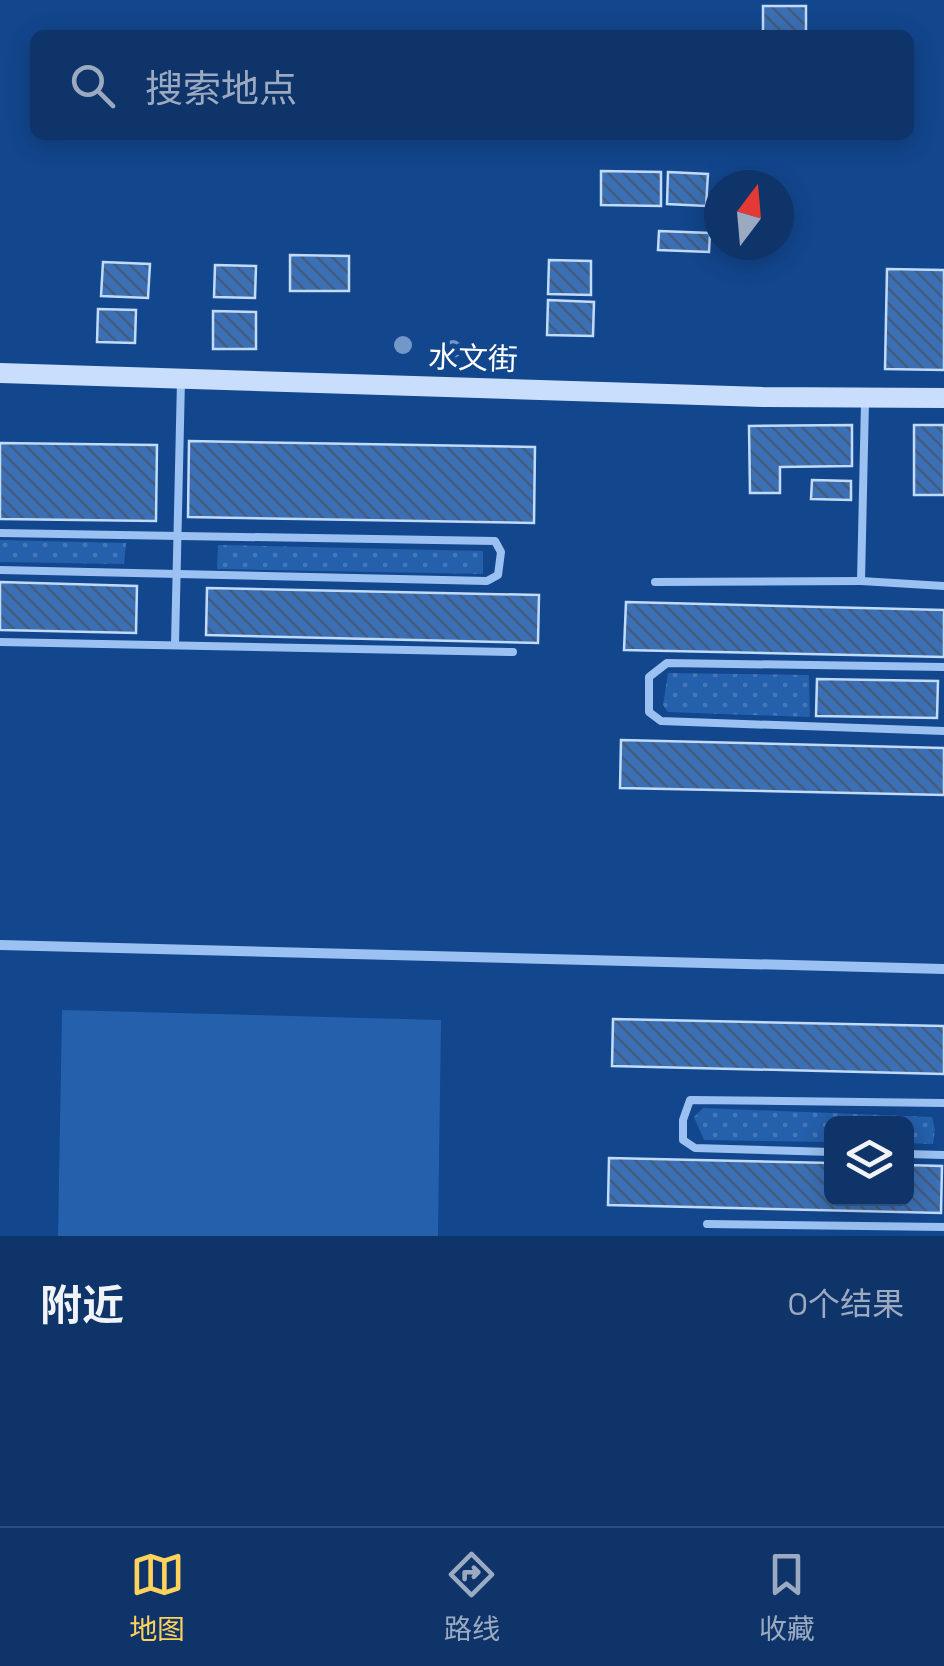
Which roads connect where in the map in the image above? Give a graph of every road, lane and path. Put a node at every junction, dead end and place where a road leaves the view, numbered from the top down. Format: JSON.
{"nodes":[{"id":1,"x":0,"y":373,"type":"edge"},
{"id":2,"x":180,"y":380,"type":"junction"},
{"id":3,"x":865,"y":397,"type":"junction"},
{"id":4,"x":944,"y":398,"type":"edge"},
{"id":5,"x":0,"y":533,"type":"edge"},
{"id":6,"x":179,"y":537,"type":"junction"},
{"id":7,"x":0,"y":570,"type":"edge"},
{"id":8,"x":177,"y":574,"type":"junction"},
{"id":9,"x":861,"y":581,"type":"junction"},
{"id":10,"x":655,"y":582,"type":"dead end"},
{"id":11,"x":944,"y":586,"type":"edge"},
{"id":12,"x":0,"y":642,"type":"edge"},
{"id":13,"x":175,"y":644,"type":"junction"},
{"id":14,"x":513,"y":652,"type":"dead end"},
{"id":15,"x":944,"y":668,"type":"edge"},
{"id":16,"x":944,"y":731,"type":"edge"},
{"id":17,"x":0,"y":945,"type":"edge"},
{"id":18,"x":944,"y":970,"type":"edge"},
{"id":19,"x":944,"y":1104,"type":"edge"},
{"id":20,"x":824,"y":1152,"type":"edge"},
{"id":21,"x":914,"y":1154,"type":"edge"},
{"id":22,"x":944,"y":1154,"type":"edge"},
{"id":23,"x":707,"y":1224,"type":"dead end"},
{"id":24,"x":944,"y":1227,"type":"edge"}],
"edges":[{"from":1,"to":2,"type":"street","name":"水文街"},
{"from":2,"to":3,"type":"street","name":"水文街"},
{"from":2,"to":6,"type":"lane"},
{"from":3,"to":4,"type":"street","name":"水文街"},
{"from":3,"to":9,"type":"lane"},
{"from":5,"to":6,"type":"lane"},
{"from":6,"to":8,"type":"lane"},
{"from":6,"to":8,"type":"lane"},
{"from":7,"to":8,"type":"lane"},
{"from":8,"to":13,"type":"lane"},
{"from":9,"to":10,"type":"lane"},
{"from":9,"to":11,"type":"lane"},
{"from":12,"to":13,"type":"lane"},
{"from":13,"to":14,"type":"lane"},
{"from":15,"to":16,"type":"lane"},
{"from":17,"to":18,"type":"street"},
{"from":19,"to":20,"type":"lane"},
{"from":21,"to":22,"type":"lane"},
{"from":23,"to":24,"type":"lane"}]}
